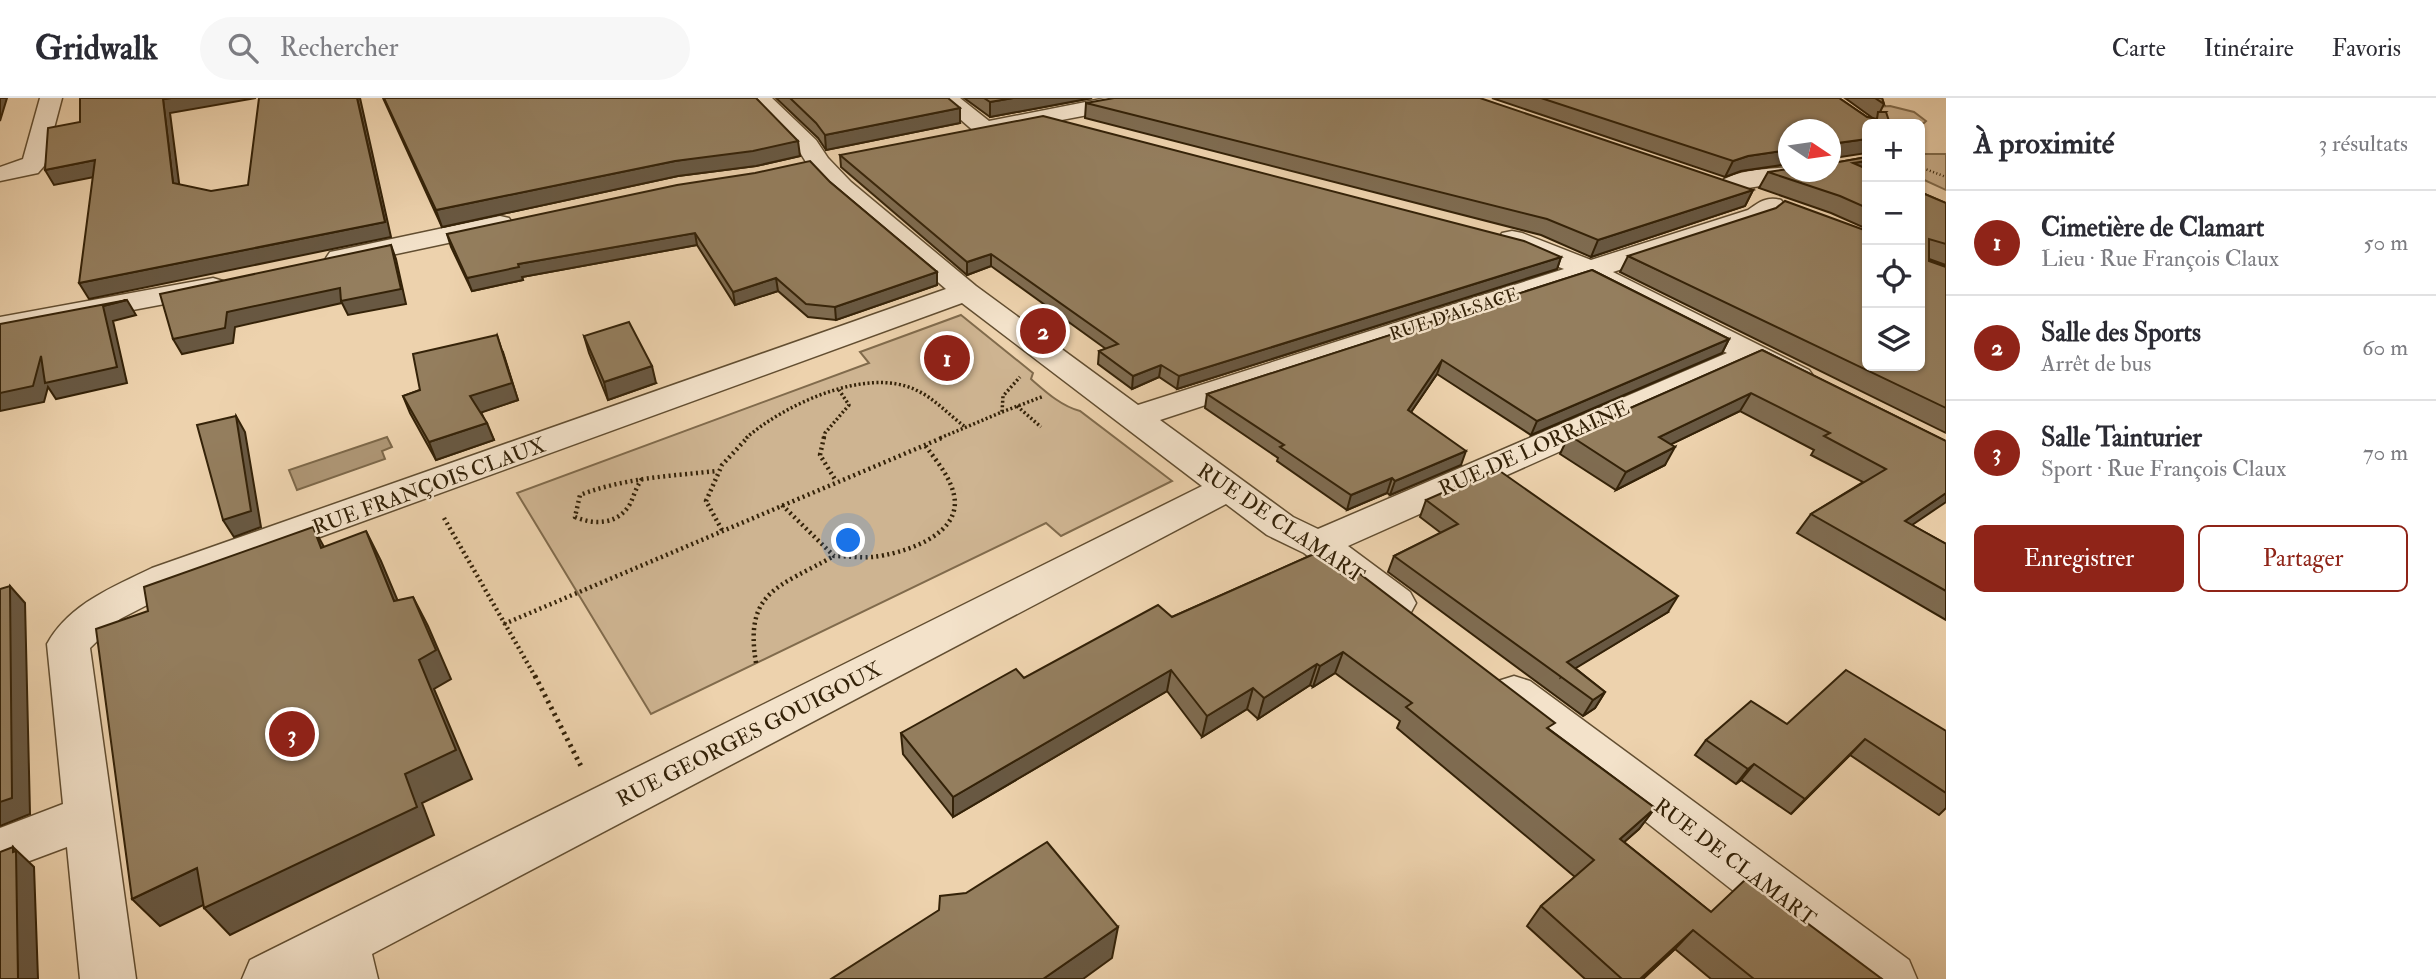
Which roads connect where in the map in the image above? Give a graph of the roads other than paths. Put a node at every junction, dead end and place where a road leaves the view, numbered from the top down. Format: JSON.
{"nodes":[{"id":1,"x":51,"y":98,"type":"edge"},
{"id":2,"x":759,"y":98,"type":"edge"},
{"id":3,"x":947,"y":98,"type":"edge"},
{"id":4,"x":1140,"y":98,"type":"edge"},
{"id":5,"x":1046,"y":117,"type":"junction"},
{"id":6,"x":984,"y":128,"type":"junction"},
{"id":7,"x":1087,"y":130,"type":"edge"},
{"id":8,"x":961,"y":133,"type":"edge"},
{"id":9,"x":846,"y":155,"type":"edge"},
{"id":10,"x":806,"y":164,"type":"junction"},
{"id":11,"x":0,"y":174,"type":"edge"},
{"id":12,"x":1778,"y":176,"type":"edge"},
{"id":13,"x":522,"y":219,"type":"edge"},
{"id":14,"x":1490,"y":234,"type":"edge"},
{"id":15,"x":312,"y":264,"type":"edge"},
{"id":16,"x":1588,"y":271,"type":"junction"},
{"id":17,"x":236,"y":281,"type":"edge"},
{"id":18,"x":966,"y":292,"type":"junction"},
{"id":19,"x":0,"y":326,"type":"edge"},
{"id":20,"x":1751,"y":354,"type":"junction"},
{"id":21,"x":1825,"y":390,"type":"edge"},
{"id":22,"x":1135,"y":419,"type":"junction"},
{"id":23,"x":1228,"y":488,"type":"junction"},
{"id":24,"x":1318,"y":544,"type":"junction"},
{"id":25,"x":1426,"y":626,"type":"edge"},
{"id":26,"x":1480,"y":666,"type":"edge"},
{"id":27,"x":89,"y":816,"type":"junction"},
{"id":28,"x":0,"y":850,"type":"edge"},
{"id":29,"x":347,"y":960,"type":"edge"},
{"id":30,"x":108,"y":979,"type":"edge"},
{"id":31,"x":270,"y":979,"type":"edge"},
{"id":32,"x":1889,"y":979,"type":"edge"}],
"edges":[{"from":1,"to":11,"type":"street"},
{"from":2,"to":10,"type":"street","name":"RUE DE CLAMART"},
{"from":3,"to":6,"type":"street"},
{"from":4,"to":5,"type":"street"},
{"from":5,"to":6,"type":"street"},
{"from":5,"to":7,"type":"street"},
{"from":6,"to":8,"type":"street"},
{"from":9,"to":10,"type":"street"},
{"from":10,"to":18,"type":"street","name":"RUE DE CLAMART"},
{"from":12,"to":16,"type":"street","name":"RUE D'ALSACE"},
{"from":13,"to":15,"type":"street"},
{"from":14,"to":16,"type":"street"},
{"from":16,"to":20,"type":"street"},
{"from":16,"to":22,"type":"street","name":"RUE D'ALSACE"},
{"from":17,"to":19,"type":"street"},
{"from":18,"to":22,"type":"street","name":"RUE DE CLAMART"},
{"from":18,"to":27,"type":"street","name":"RUE FRANÇOIS CLAUX"},
{"from":20,"to":21,"type":"street"},
{"from":20,"to":24,"type":"street","name":"RUE DE LORRAINE"},
{"from":22,"to":23,"type":"street","name":"RUE DE CLAMART"},
{"from":23,"to":24,"type":"street","name":"RUE DE CLAMART"},
{"from":23,"to":29,"type":"street","name":"RUE GEORGES GOUIGOUX"},
{"from":24,"to":25,"type":"street","name":"RUE DE CLAMART"},
{"from":26,"to":32,"type":"street","name":"RUE DE CLAMART"},
{"from":27,"to":28,"type":"street"},
{"from":27,"to":30,"type":"street"},
{"from":29,"to":31,"type":"street","name":"RUE GEORGES GOUIGOUX"}]}
